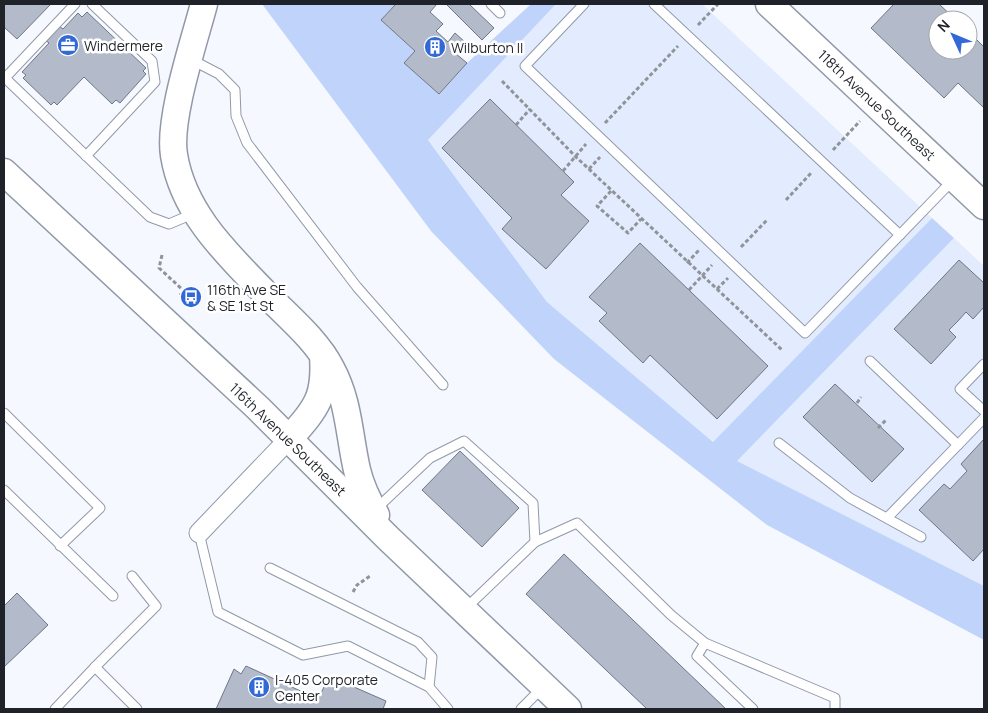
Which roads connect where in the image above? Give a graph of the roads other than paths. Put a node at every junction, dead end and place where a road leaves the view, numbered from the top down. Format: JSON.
{"nodes":[{"id":1,"x":75,"y":4,"type":"edge"},
{"id":2,"x":92,"y":4,"type":"edge"},
{"id":3,"x":204,"y":4,"type":"edge"},
{"id":4,"x":491,"y":4,"type":"edge"},
{"id":5,"x":584,"y":4,"type":"edge"},
{"id":6,"x":654,"y":4,"type":"edge"},
{"id":7,"x":769,"y":4,"type":"edge"},
{"id":8,"x":500,"y":13,"type":"dead end"},
{"id":9,"x":189,"y":59,"type":"junction"},
{"id":10,"x":86,"y":156,"type":"junction"},
{"id":11,"x":4,"y":172,"type":"edge"},
{"id":12,"x":955,"y":178,"type":"junction"},
{"id":13,"x":984,"y":206,"type":"edge"},
{"id":14,"x":195,"y":213,"type":"junction"},
{"id":15,"x":900,"y":235,"type":"junction"},
{"id":16,"x":323,"y":354,"type":"junction"},
{"id":17,"x":870,"y":361,"type":"dead end"},
{"id":18,"x":984,"y":364,"type":"edge"},
{"id":19,"x":444,"y":385,"type":"dead end"},
{"id":20,"x":984,"y":411,"type":"edge"},
{"id":21,"x":4,"y":413,"type":"edge"},
{"id":22,"x":984,"y":418,"type":"edge"},
{"id":23,"x":290,"y":438,"type":"junction"},
{"id":24,"x":779,"y":443,"type":"dead end"},
{"id":25,"x":958,"y":445,"type":"junction"},
{"id":26,"x":4,"y":490,"type":"edge"},
{"id":27,"x":374,"y":511,"type":"junction"},
{"id":28,"x":888,"y":517,"type":"junction"},
{"id":29,"x":199,"y":533,"type":"joint"},
{"id":30,"x":921,"y":537,"type":"dead end"},
{"id":31,"x":388,"y":538,"type":"junction"},
{"id":32,"x":535,"y":542,"type":"junction"},
{"id":33,"x":60,"y":546,"type":"junction"},
{"id":34,"x":270,"y":568,"type":"dead end"},
{"id":35,"x":132,"y":576,"type":"dead end"},
{"id":36,"x":113,"y":596,"type":"dead end"},
{"id":37,"x":464,"y":610,"type":"junction"},
{"id":38,"x":705,"y":643,"type":"junction"},
{"id":39,"x":95,"y":667,"type":"junction"},
{"id":40,"x":544,"y":686,"type":"junction"},
{"id":41,"x":429,"y":688,"type":"junction"},
{"id":42,"x":55,"y":709,"type":"edge"},
{"id":43,"x":137,"y":709,"type":"edge"},
{"id":44,"x":448,"y":709,"type":"edge"},
{"id":45,"x":521,"y":709,"type":"edge"},
{"id":46,"x":568,"y":709,"type":"edge"},
{"id":47,"x":753,"y":709,"type":"edge"},
{"id":48,"x":835,"y":709,"type":"edge"}],
"edges":[{"from":1,"to":10,"type":"lane"},
{"from":2,"to":10,"type":"lane"},
{"from":3,"to":9,"type":"main road"},
{"from":4,"to":8,"type":"lane"},
{"from":5,"to":15,"type":"lane"},
{"from":6,"to":15,"type":"lane"},
{"from":7,"to":12,"type":"main road","name":"118th Avenue Southeast"},
{"from":9,"to":14,"type":"main road"},
{"from":9,"to":19,"type":"lane"},
{"from":10,"to":14,"type":"lane"},
{"from":11,"to":23,"type":"main road","name":"116th Avenue Southeast"},
{"from":12,"to":13,"type":"main road","name":"118th Avenue Southeast"},
{"from":12,"to":15,"type":"lane"},
{"from":14,"to":16,"type":"main road"},
{"from":16,"to":23,"type":"main road"},
{"from":16,"to":27,"type":"main road"},
{"from":17,"to":25,"type":"lane"},
{"from":18,"to":20,"type":"lane"},
{"from":21,"to":33,"type":"lane"},
{"from":22,"to":25,"type":"lane"},
{"from":23,"to":29,"type":"street"},
{"from":23,"to":31,"type":"main road","name":"116th Avenue Southeast"},
{"from":24,"to":28,"type":"lane"},
{"from":25,"to":28,"type":"lane"},
{"from":26,"to":33,"type":"lane"},
{"from":27,"to":31,"type":"main road"},
{"from":27,"to":32,"type":"lane"},
{"from":28,"to":30,"type":"lane"},
{"from":29,"to":41,"type":"lane"},
{"from":31,"to":37,"type":"main road","name":"116th Avenue Southeast"},
{"from":32,"to":37,"type":"lane"},
{"from":32,"to":38,"type":"lane"},
{"from":33,"to":36,"type":"lane"},
{"from":34,"to":41,"type":"lane"},
{"from":35,"to":39,"type":"lane"},
{"from":37,"to":40,"type":"main road","name":"116th Avenue Southeast"},
{"from":38,"to":47,"type":"lane"},
{"from":38,"to":48,"type":"lane"},
{"from":39,"to":42,"type":"lane"},
{"from":39,"to":43,"type":"lane"},
{"from":40,"to":45,"type":"lane"},
{"from":40,"to":46,"type":"main road","name":"116th Avenue Southeast"},
{"from":41,"to":44,"type":"lane"}]}
